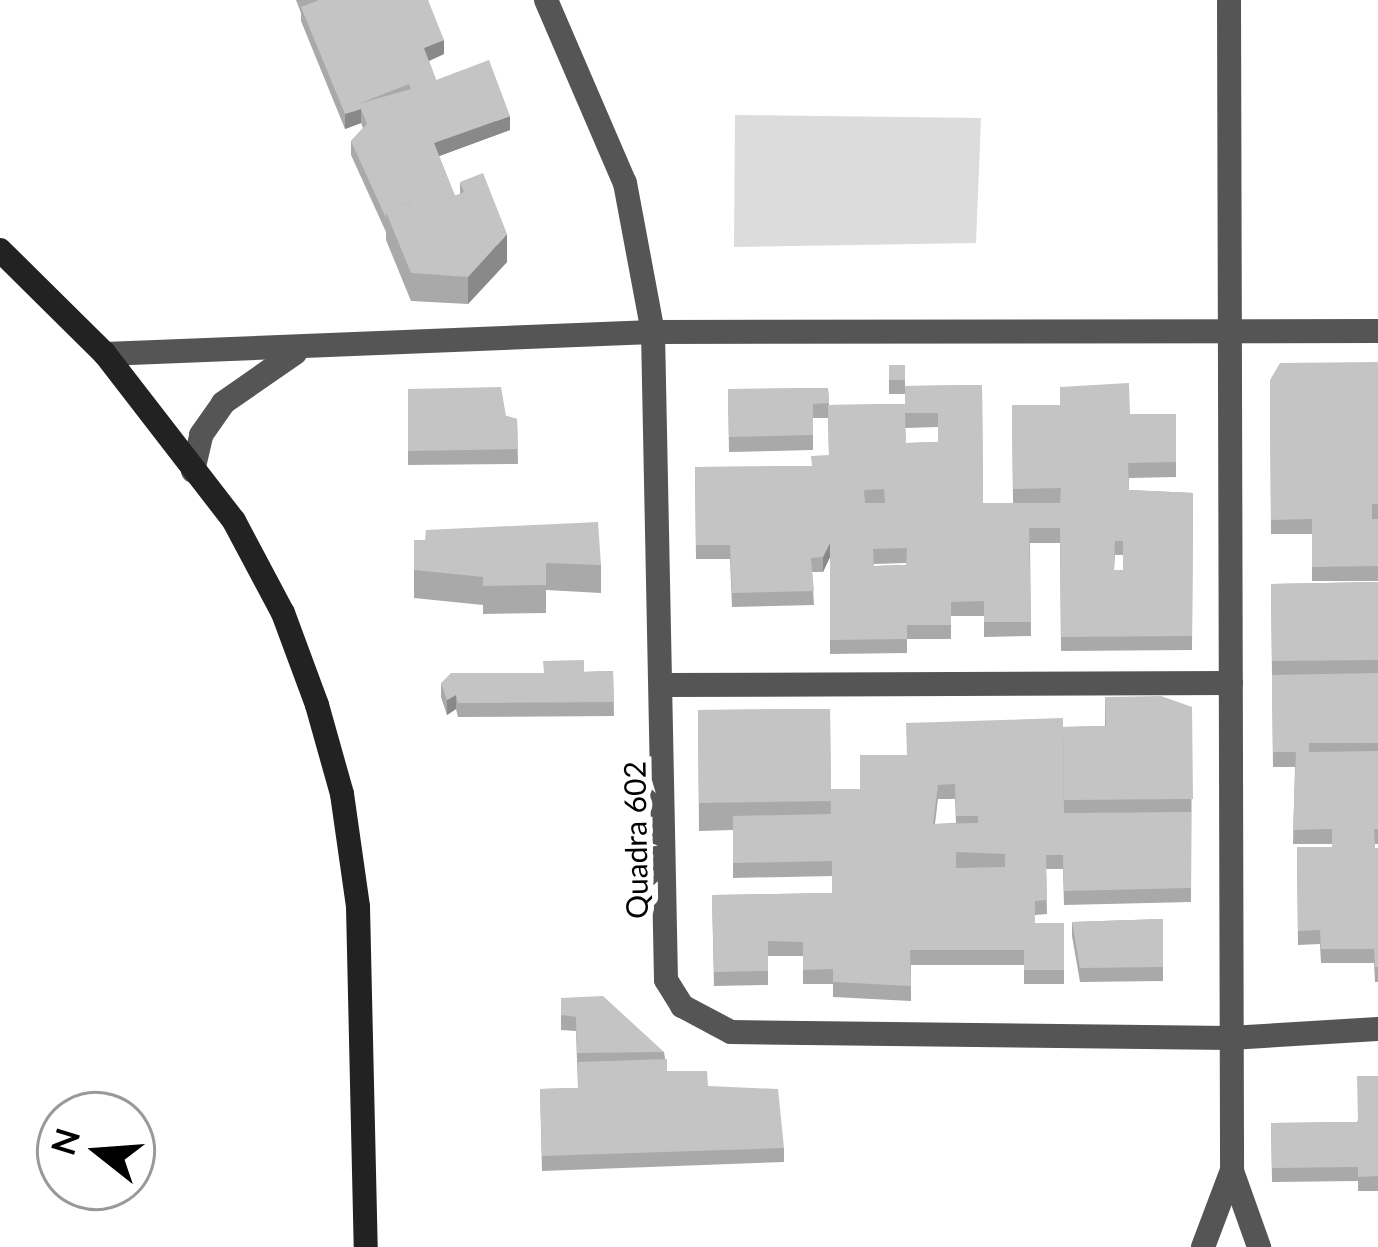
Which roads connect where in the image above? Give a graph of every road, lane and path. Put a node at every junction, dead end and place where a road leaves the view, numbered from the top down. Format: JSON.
{"nodes":[{"id":1,"x":546,"y":0,"type":"edge"},
{"id":2,"x":1229,"y":0,"type":"edge"},
{"id":3,"x":0,"y":250,"type":"edge"},
{"id":4,"x":1378,"y":331,"type":"edge"},
{"id":5,"x":652,"y":332,"type":"junction"},
{"id":6,"x":1230,"y":334,"type":"junction"},
{"id":7,"x":303,"y":350,"type":"junction"},
{"id":8,"x":105,"y":354,"type":"junction"},
{"id":9,"x":193,"y":471,"type":"junction"},
{"id":10,"x":1231,"y":682,"type":"junction"},
{"id":11,"x":663,"y":685,"type":"junction"},
{"id":12,"x":1378,"y":1029,"type":"edge"},
{"id":13,"x":1231,"y":1038,"type":"junction"},
{"id":14,"x":1232,"y":1171,"type":"junction"},
{"id":15,"x":366,"y":1247,"type":"edge"},
{"id":16,"x":1203,"y":1247,"type":"edge"},
{"id":17,"x":1259,"y":1247,"type":"edge"}],
"edges":[{"from":1,"to":5,"type":"street","name":"Quadra 602"},
{"from":2,"to":6,"type":"street"},
{"from":3,"to":8,"type":"main road"},
{"from":4,"to":6,"type":"street"},
{"from":5,"to":6,"type":"street"},
{"from":5,"to":7,"type":"street"},
{"from":5,"to":11,"type":"street","name":"Quadra 602"},
{"from":6,"to":10,"type":"street"},
{"from":7,"to":8,"type":"street"},
{"from":7,"to":9,"type":"street"},
{"from":8,"to":9,"type":"main road"},
{"from":9,"to":15,"type":"main road"},
{"from":10,"to":11,"type":"street"},
{"from":10,"to":13,"type":"street"},
{"from":11,"to":13,"type":"street","name":"Quadra 602"},
{"from":12,"to":13,"type":"street","name":"Quadra 602"},
{"from":13,"to":14,"type":"street"},
{"from":14,"to":16,"type":"street"},
{"from":14,"to":17,"type":"street"}]}
